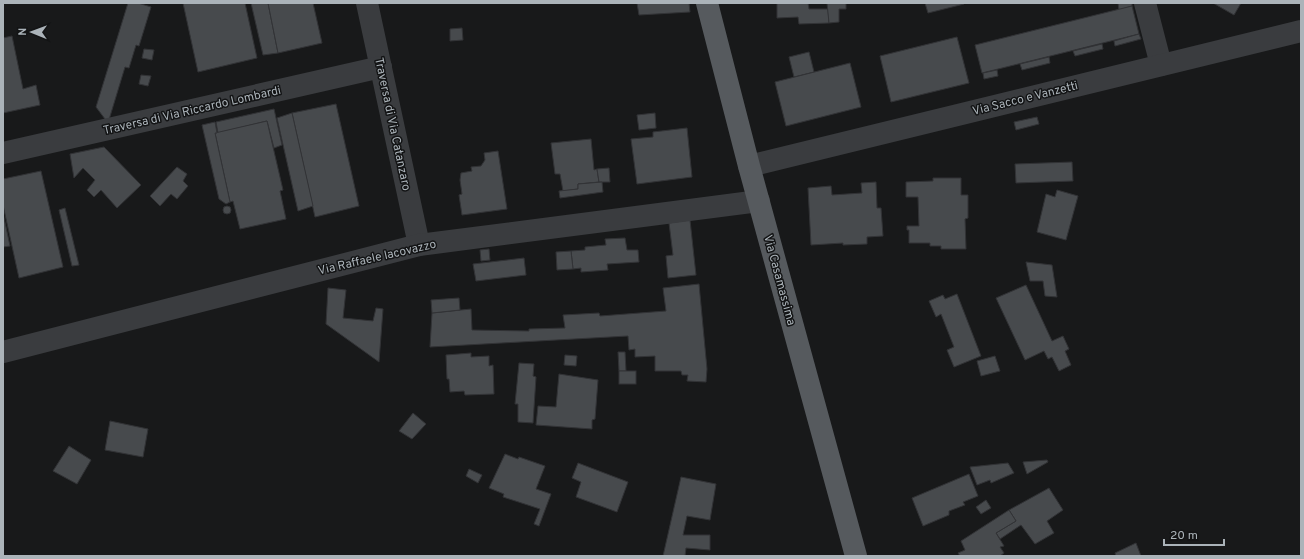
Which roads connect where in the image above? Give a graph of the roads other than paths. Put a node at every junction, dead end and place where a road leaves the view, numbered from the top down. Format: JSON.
{"nodes":[{"id":1,"x":367,"y":3,"type":"edge"},
{"id":2,"x":707,"y":3,"type":"edge"},
{"id":3,"x":1145,"y":3,"type":"edge"},
{"id":4,"x":1301,"y":31,"type":"edge"},
{"id":5,"x":1161,"y":65,"type":"junction"},
{"id":6,"x":381,"y":67,"type":"junction"},
{"id":7,"x":3,"y":152,"type":"edge"},
{"id":8,"x":749,"y":166,"type":"junction"},
{"id":9,"x":759,"y":202,"type":"junction"},
{"id":10,"x":419,"y":245,"type":"junction"},
{"id":11,"x":3,"y":352,"type":"edge"},
{"id":12,"x":856,"y":556,"type":"edge"}],
"edges":[{"from":1,"to":6,"type":"street","name":"Traversa di Via Catanzaro"},
{"from":2,"to":8,"type":"main road","name":"Via Casamassima"},
{"from":3,"to":5,"type":"street"},
{"from":4,"to":5,"type":"street","name":"Via Sacco e Vanzetti"},
{"from":5,"to":8,"type":"street","name":"Via Sacco e Vanzetti"},
{"from":6,"to":7,"type":"street","name":"Traversa di Via Riccardo Lombardi"},
{"from":6,"to":10,"type":"street","name":"Traversa di Via Catanzaro"},
{"from":8,"to":9,"type":"main road","name":"Via Casamassima"},
{"from":9,"to":10,"type":"street","name":"Via Raffaele Iacovazzo"},
{"from":9,"to":12,"type":"main road","name":"Via Casamassima"},
{"from":10,"to":11,"type":"street","name":"Via Raffaele Iacovazzo"}]}
